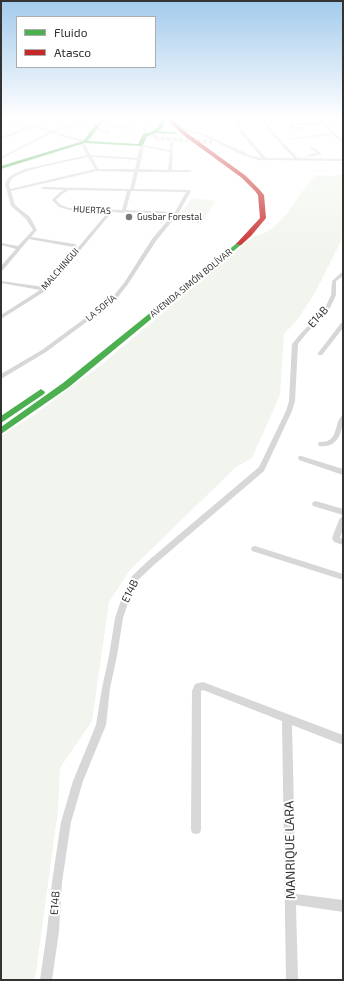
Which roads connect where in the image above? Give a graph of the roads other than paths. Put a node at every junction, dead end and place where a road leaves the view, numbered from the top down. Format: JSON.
{"nodes":[{"id":1,"x":11,"y":165,"type":"edge"},
{"id":2,"x":50,"y":165,"type":"edge"},
{"id":3,"x":94,"y":165,"type":"edge"},
{"id":4,"x":138,"y":165,"type":"edge"},
{"id":5,"x":170,"y":165,"type":"edge"},
{"id":6,"x":220,"y":165,"type":"edge"},
{"id":7,"x":227,"y":165,"type":"edge"},
{"id":8,"x":1,"y":168,"type":"edge"},
{"id":9,"x":97,"y":170,"type":"junction"},
{"id":10,"x":137,"y":171,"type":"junction"},
{"id":11,"x":170,"y":171,"type":"junction"},
{"id":12,"x":190,"y":171,"type":"dead end"},
{"id":13,"x":43,"y":188,"type":"dead end"},
{"id":14,"x":69,"y":189,"type":"junction"},
{"id":15,"x":9,"y":190,"type":"junction"},
{"id":16,"x":131,"y":190,"type":"junction"},
{"id":17,"x":111,"y":211,"type":"junction"},
{"id":18,"x":123,"y":212,"type":"junction"},
{"id":19,"x":176,"y":212,"type":"junction"},
{"id":20,"x":29,"y":238,"type":"junction"},
{"id":21,"x":1,"y":244,"type":"edge"},
{"id":22,"x":20,"y":248,"type":"junction"},
{"id":23,"x":72,"y":257,"type":"junction"},
{"id":24,"x":1,"y":268,"type":"edge"},
{"id":25,"x":343,"y":274,"type":"edge"},
{"id":26,"x":1,"y":282,"type":"edge"},
{"id":27,"x":45,"y":289,"type":"junction"},
{"id":28,"x":1,"y":317,"type":"edge"},
{"id":29,"x":343,"y":324,"type":"edge"},
{"id":30,"x":320,"y":354,"type":"dead end"},
{"id":31,"x":1,"y":377,"type":"edge"},
{"id":32,"x":343,"y":417,"type":"edge"},
{"id":33,"x":1,"y":420,"type":"edge"},
{"id":34,"x":1,"y":431,"type":"edge"},
{"id":35,"x":321,"y":444,"type":"dead end"},
{"id":36,"x":301,"y":458,"type":"dead end"},
{"id":37,"x":343,"y":472,"type":"edge"},
{"id":38,"x":316,"y":504,"type":"dead end"},
{"id":39,"x":343,"y":512,"type":"edge"},
{"id":40,"x":343,"y":520,"type":"edge"},
{"id":41,"x":340,"y":541,"type":"edge"},
{"id":42,"x":255,"y":549,"type":"dead end"},
{"id":43,"x":343,"y":577,"type":"edge"},
{"id":44,"x":287,"y":720,"type":"junction"},
{"id":45,"x":343,"y":740,"type":"edge"},
{"id":46,"x":196,"y":829,"type":"dead end"},
{"id":47,"x":291,"y":899,"type":"junction"},
{"id":48,"x":343,"y":906,"type":"edge"},
{"id":49,"x":46,"y":980,"type":"edge"},
{"id":50,"x":292,"y":980,"type":"edge"}],
"edges":[{"from":1,"to":8,"type":"main road"},
{"from":2,"to":15,"type":"street"},
{"from":3,"to":9,"type":"street"},
{"from":4,"to":10,"type":"street"},
{"from":5,"to":11,"type":"street"},
{"from":6,"to":33,"type":"main road","name":"AVENIDA SIMÓN BOLÍVAR"},
{"from":7,"to":34,"type":"main road","name":"AVENIDA SIMÓN BOLÍVAR"},
{"from":9,"to":10,"type":"street"},
{"from":9,"to":15,"type":"street"},
{"from":10,"to":11,"type":"street"},
{"from":10,"to":16,"type":"street"},
{"from":11,"to":12,"type":"street"},
{"from":13,"to":14,"type":"street"},
{"from":14,"to":16,"type":"street"},
{"from":14,"to":17,"type":"street","name":"HUERTAS"},
{"from":15,"to":20,"type":"street"},
{"from":16,"to":18,"type":"street"},
{"from":16,"to":19,"type":"street","name":"LA SOFÍA"},
{"from":17,"to":18,"type":"street","name":"HUERTAS"},
{"from":17,"to":23,"type":"street","name":"MALCHINGUI"},
{"from":18,"to":19,"type":"street","name":"HUERTAS"},
{"from":19,"to":31,"type":"street","name":"LA SOFÍA"},
{"from":20,"to":22,"type":"street"},
{"from":20,"to":23,"type":"street"},
{"from":21,"to":22,"type":"street"},
{"from":22,"to":24,"type":"street"},
{"from":23,"to":27,"type":"street","name":"MALCHINGUI"},
{"from":25,"to":49,"type":"street","name":"E14B"},
{"from":26,"to":27,"type":"street"},
{"from":27,"to":28,"type":"street","name":"MALCHINGUI"},
{"from":29,"to":30,"type":"street"},
{"from":32,"to":35,"type":"street"},
{"from":36,"to":37,"type":"street"},
{"from":38,"to":39,"type":"street"},
{"from":40,"to":41,"type":"street"},
{"from":42,"to":43,"type":"street"},
{"from":44,"to":45,"type":"street"},
{"from":44,"to":46,"type":"street"},
{"from":44,"to":47,"type":"street","name":"MANRIQUE LARA"},
{"from":47,"to":48,"type":"street"},
{"from":47,"to":50,"type":"street","name":"MANRIQUE LARA"}]}
